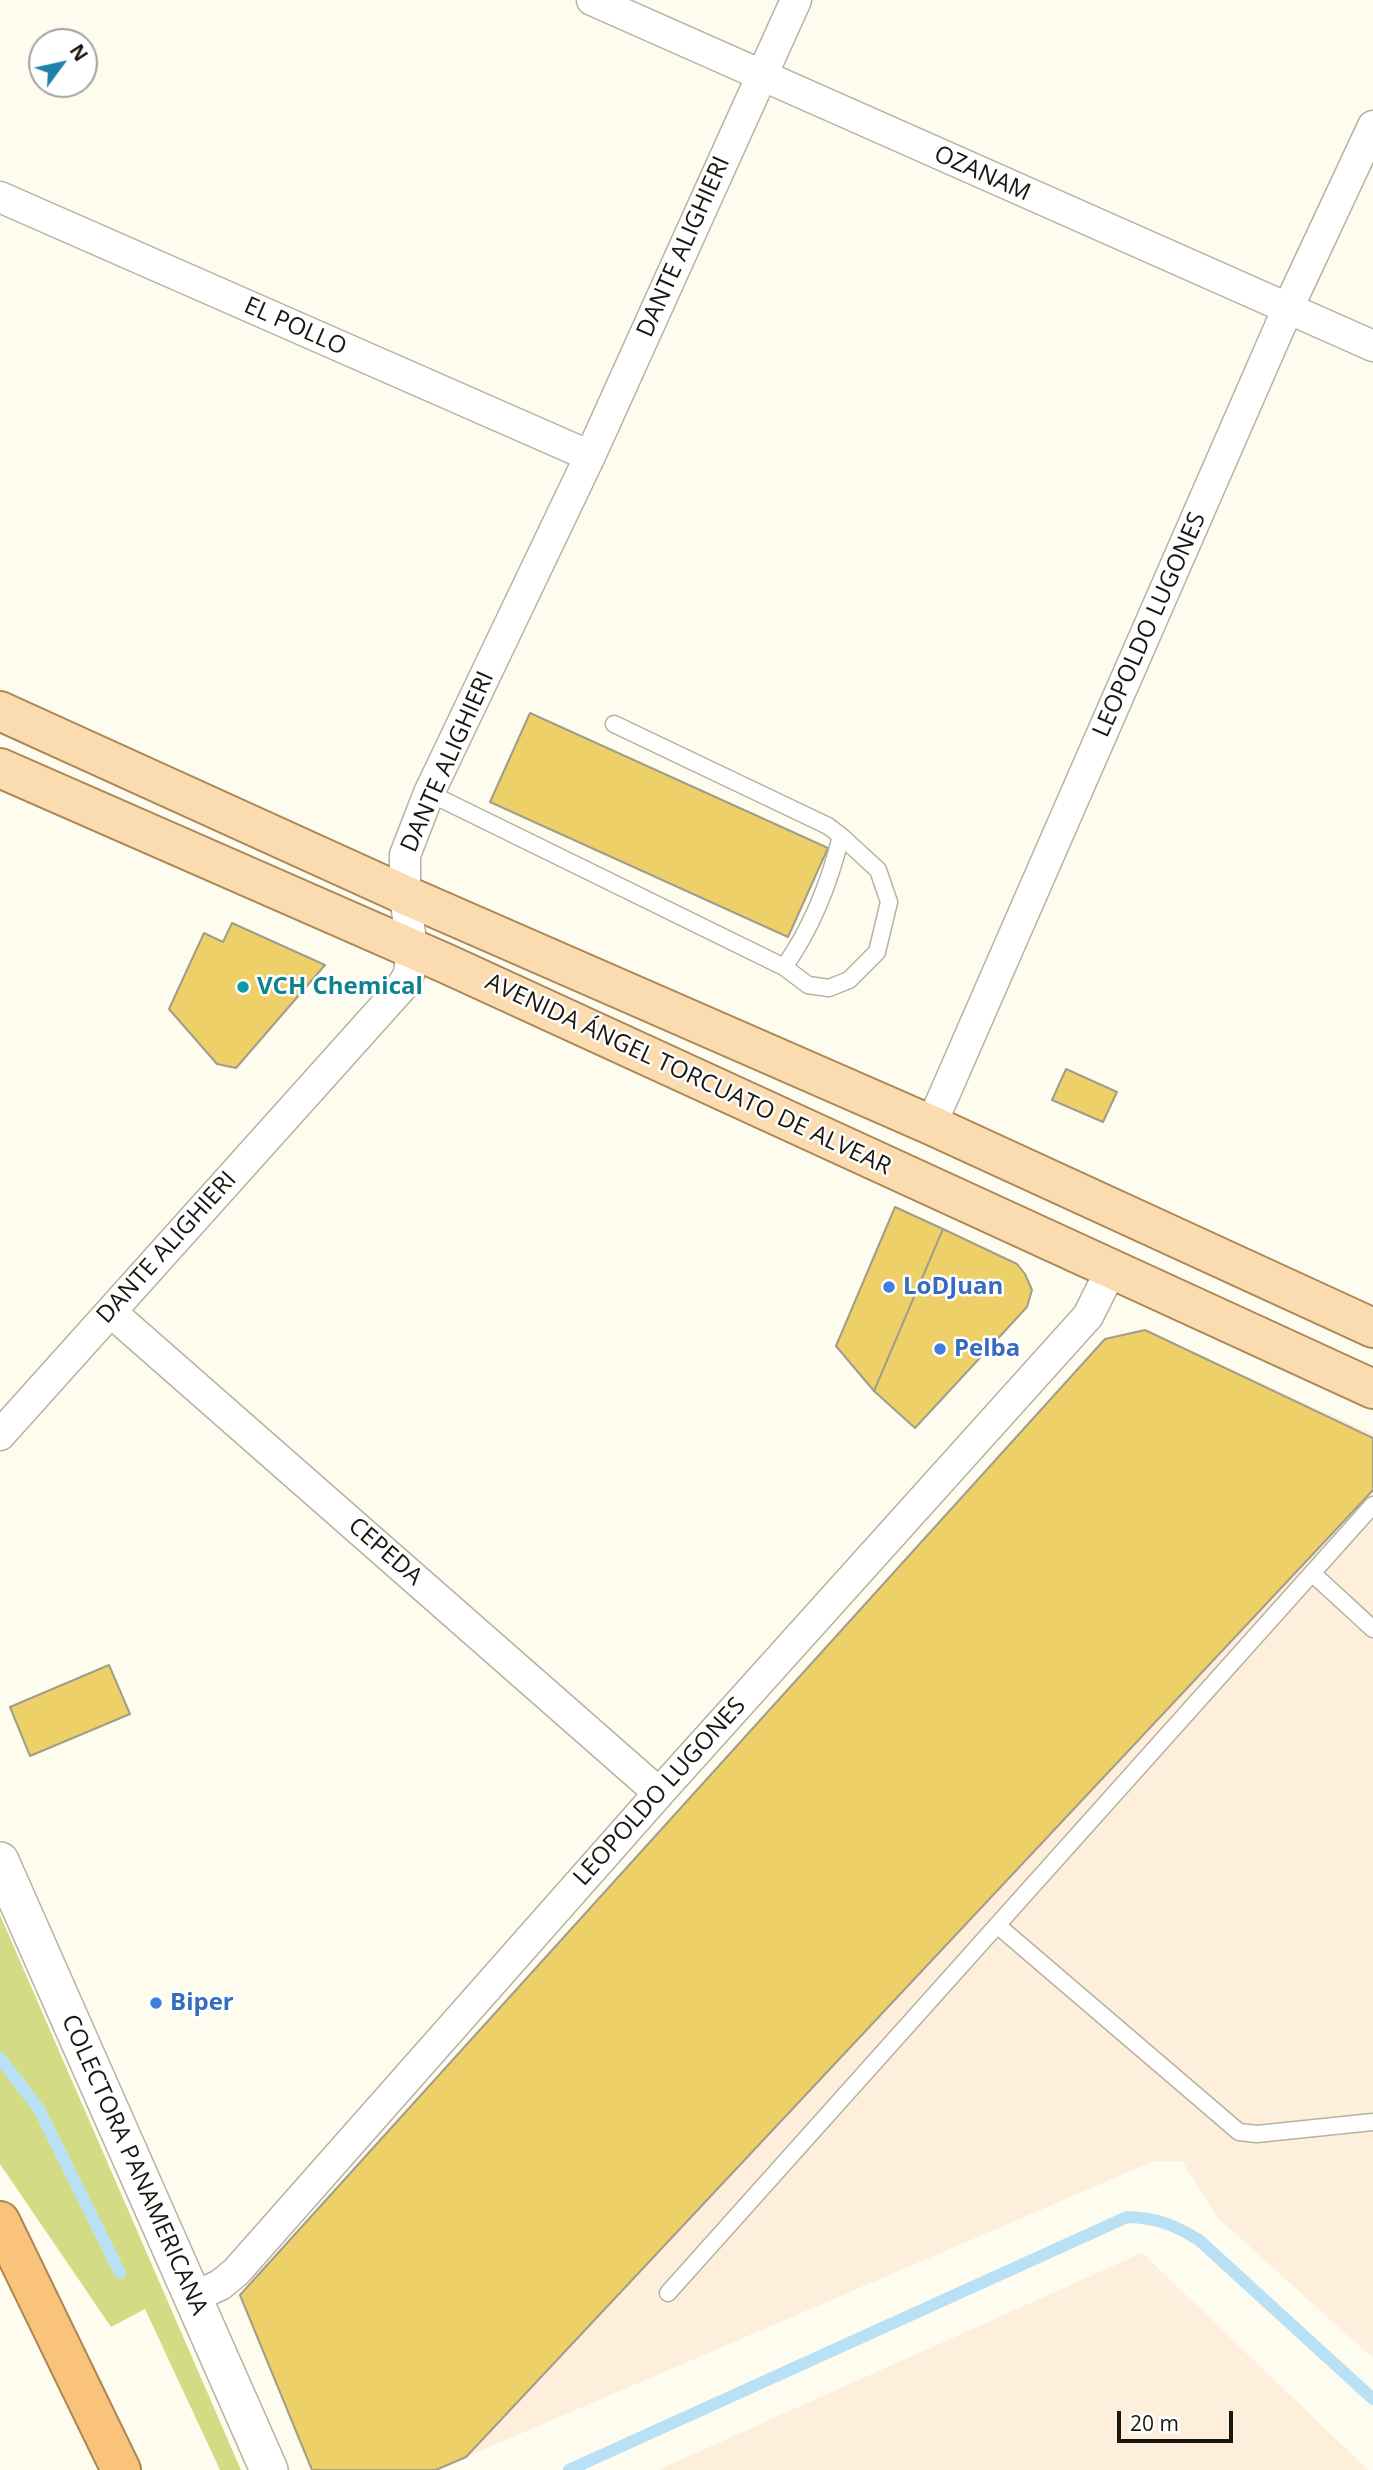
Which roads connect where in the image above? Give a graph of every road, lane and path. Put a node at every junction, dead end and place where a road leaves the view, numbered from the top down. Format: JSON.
{"nodes":[{"id":1,"x":592,"y":0,"type":"edge"},
{"id":2,"x":796,"y":0,"type":"edge"},
{"id":3,"x":761,"y":77,"type":"junction"},
{"id":4,"x":1373,"y":126,"type":"edge"},
{"id":5,"x":0,"y":197,"type":"edge"},
{"id":6,"x":1288,"y":308,"type":"junction"},
{"id":7,"x":1373,"y":346,"type":"edge"},
{"id":8,"x":590,"y":456,"type":"junction"},
{"id":9,"x":0,"y":711,"type":"edge"},
{"id":10,"x":614,"y":724,"type":"dead end"},
{"id":11,"x":0,"y":768,"type":"edge"},
{"id":12,"x":429,"y":793,"type":"junction"},
{"id":13,"x":841,"y":836,"type":"junction"},
{"id":14,"x":405,"y":895,"type":"junction"},
{"id":15,"x":412,"y":949,"type":"junction"},
{"id":16,"x":784,"y":967,"type":"junction"},
{"id":17,"x":931,"y":1125,"type":"junction"},
{"id":18,"x":1111,"y":1270,"type":"junction"},
{"id":19,"x":111,"y":1311,"type":"junction"},
{"id":20,"x":1373,"y":1328,"type":"edge"},
{"id":21,"x":1373,"y":1389,"type":"edge"},
{"id":22,"x":0,"y":1434,"type":"edge"},
{"id":23,"x":1373,"y":1505,"type":"edge"},
{"id":24,"x":1312,"y":1573,"type":"junction"},
{"id":25,"x":1373,"y":1629,"type":"edge"},
{"id":26,"x":659,"y":1793,"type":"junction"},
{"id":27,"x":0,"y":1861,"type":"edge"},
{"id":28,"x":997,"y":1925,"type":"junction"},
{"id":29,"x":1373,"y":2122,"type":"edge"},
{"id":30,"x":0,"y":2221,"type":"edge"},
{"id":31,"x":668,"y":2293,"type":"dead end"},
{"id":32,"x":192,"y":2298,"type":"junction"},
{"id":33,"x":121,"y":2470,"type":"edge"},
{"id":34,"x":269,"y":2470,"type":"edge"}],
"edges":[{"from":1,"to":3,"type":"street","name":"OZANAM"},
{"from":2,"to":3,"type":"street","name":"DANTE ALIGHIERI"},
{"from":3,"to":6,"type":"street","name":"OZANAM"},
{"from":3,"to":8,"type":"street","name":"DANTE ALIGHIERI"},
{"from":4,"to":6,"type":"street","name":"LEOPOLDO LUGONES"},
{"from":5,"to":8,"type":"street","name":"EL POLLO"},
{"from":6,"to":7,"type":"street","name":"OZANAM"},
{"from":6,"to":17,"type":"street","name":"LEOPOLDO LUGONES"},
{"from":8,"to":12,"type":"street","name":"DANTE ALIGHIERI"},
{"from":9,"to":14,"type":"main road","name":"AVENIDA ÁNGEL TORCUATO DE ALVEAR"},
{"from":10,"to":13,"type":"lane"},
{"from":11,"to":15,"type":"main road","name":"AVENIDA ÁNGEL TORCUATO DE ALVEAR"},
{"from":12,"to":14,"type":"street","name":"DANTE ALIGHIERI"},
{"from":12,"to":16,"type":"lane"},
{"from":13,"to":16,"type":"lane"},
{"from":13,"to":16,"type":"lane"},
{"from":14,"to":15,"type":"street","name":"DANTE ALIGHIERI"},
{"from":14,"to":17,"type":"main road","name":"AVENIDA ÁNGEL TORCUATO DE ALVEAR"},
{"from":15,"to":18,"type":"main road","name":"AVENIDA ÁNGEL TORCUATO DE ALVEAR"},
{"from":15,"to":19,"type":"street","name":"DANTE ALIGHIERI"},
{"from":17,"to":20,"type":"main road","name":"AVENIDA ÁNGEL TORCUATO DE ALVEAR"},
{"from":18,"to":21,"type":"main road","name":"AVENIDA ÁNGEL TORCUATO DE ALVEAR"},
{"from":18,"to":26,"type":"street","name":"LEOPOLDO LUGONES"},
{"from":19,"to":22,"type":"street","name":"DANTE ALIGHIERI"},
{"from":19,"to":26,"type":"street","name":"CEPEDA"},
{"from":23,"to":24,"type":"lane"},
{"from":24,"to":25,"type":"lane"},
{"from":24,"to":28,"type":"lane"},
{"from":26,"to":32,"type":"street","name":"LEOPOLDO LUGONES"},
{"from":27,"to":32,"type":"street","name":"COLECTORA PANAMERICANA"},
{"from":28,"to":29,"type":"lane"},
{"from":28,"to":31,"type":"lane"},
{"from":30,"to":33,"type":"highway"},
{"from":32,"to":34,"type":"street","name":"COLECTORA PANAMERICANA"}]}
